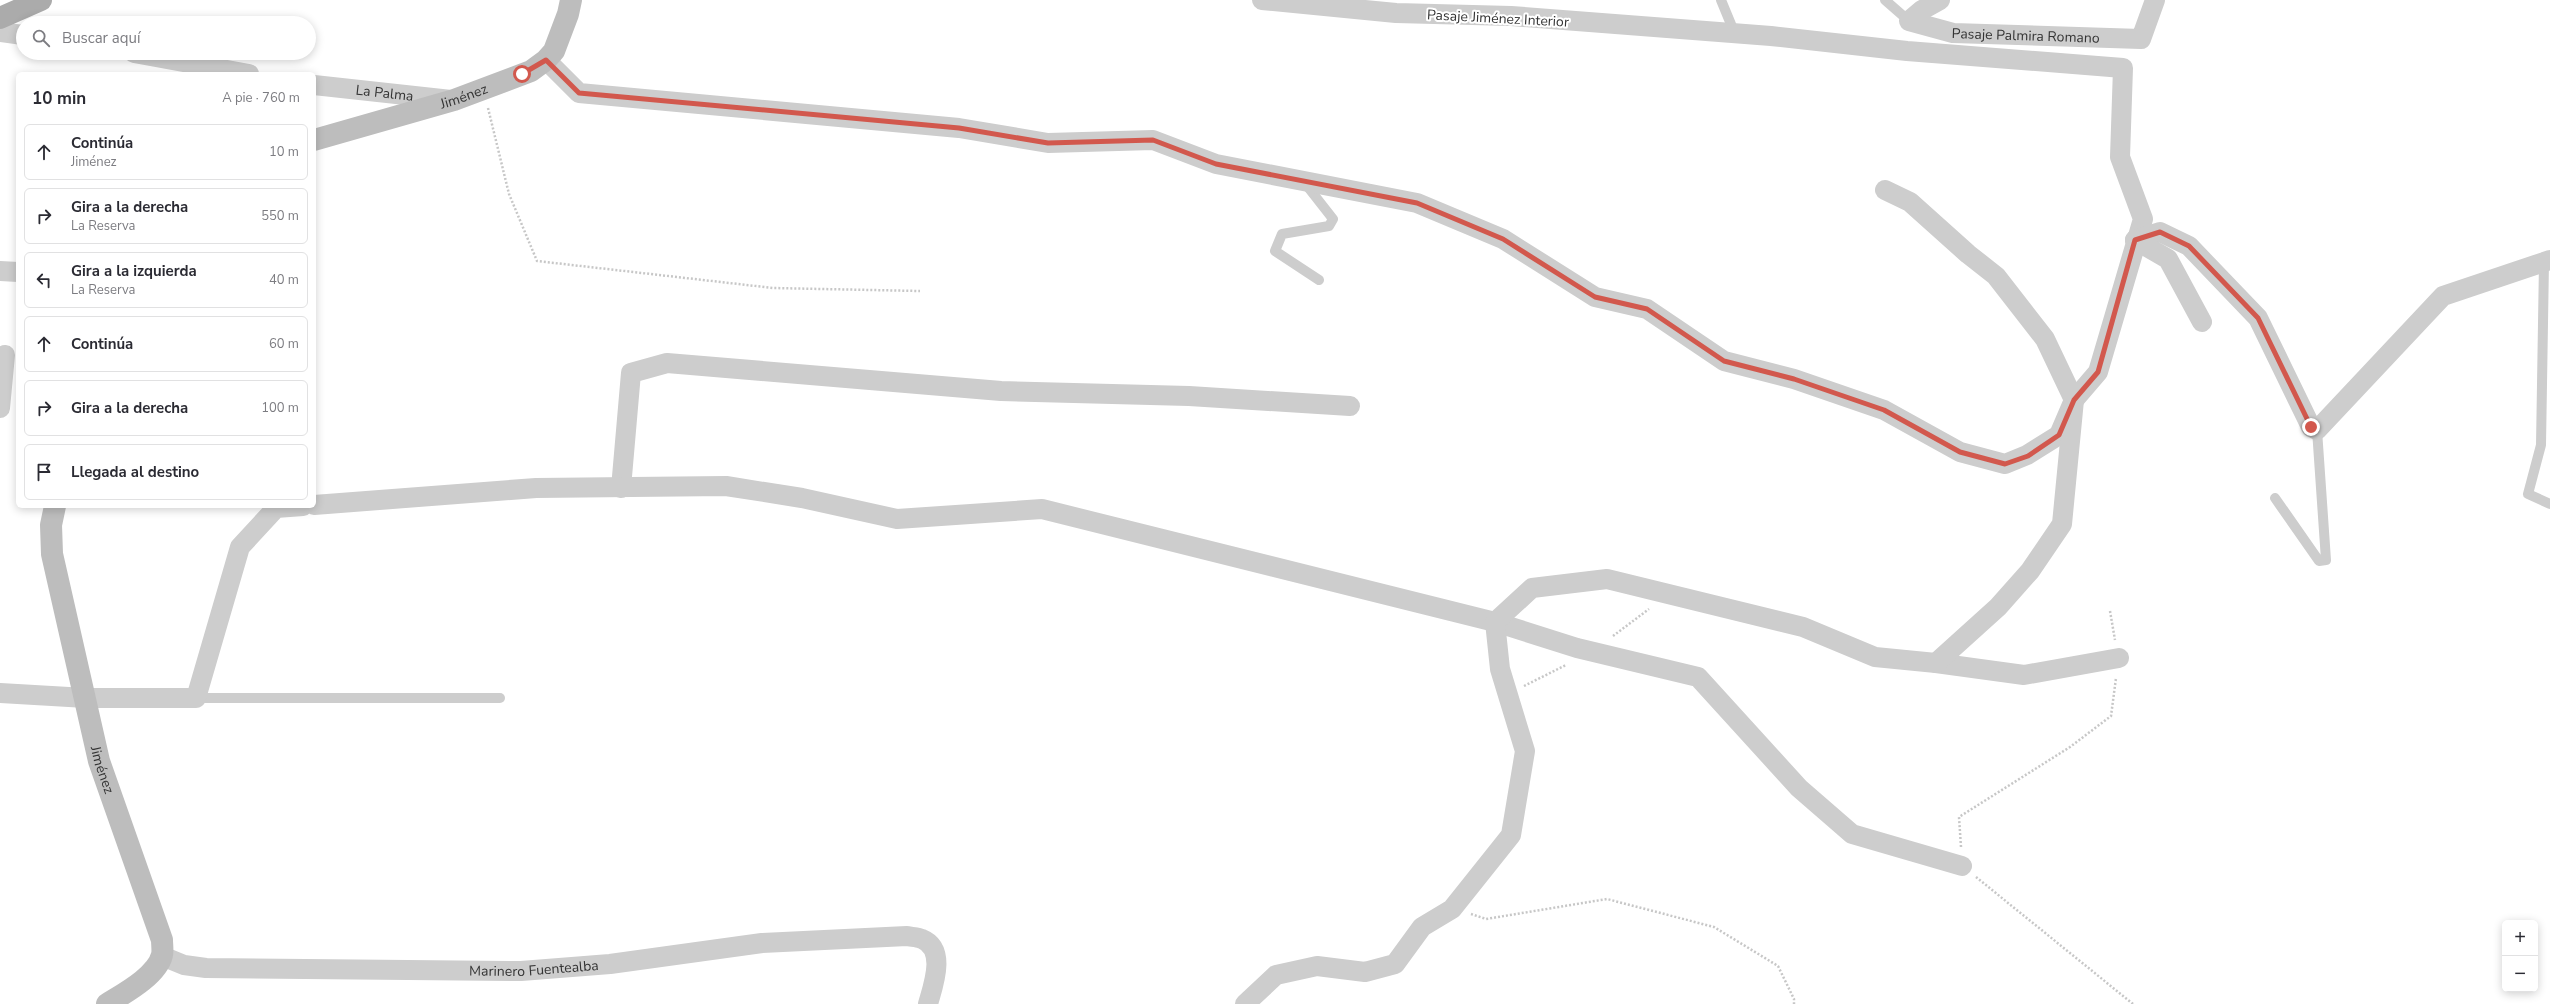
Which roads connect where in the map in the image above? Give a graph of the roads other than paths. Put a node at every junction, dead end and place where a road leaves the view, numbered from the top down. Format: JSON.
{"nodes":[{"id":1,"x":41,"y":0,"type":"edge"},
{"id":2,"x":571,"y":0,"type":"edge"},
{"id":3,"x":1262,"y":0,"type":"edge"},
{"id":4,"x":1721,"y":0,"type":"edge"},
{"id":5,"x":1886,"y":0,"type":"edge"},
{"id":6,"x":1940,"y":0,"type":"edge"},
{"id":7,"x":2155,"y":0,"type":"edge"},
{"id":8,"x":0,"y":18,"type":"edge"},
{"id":9,"x":1909,"y":21,"type":"junction"},
{"id":10,"x":0,"y":32,"type":"edge"},
{"id":11,"x":16,"y":34,"type":"edge"},
{"id":12,"x":1735,"y":34,"type":"junction"},
{"id":13,"x":172,"y":60,"type":"edge"},
{"id":14,"x":546,"y":60,"type":"junction"},
{"id":15,"x":238,"y":72,"type":"edge"},
{"id":16,"x":316,"y":85,"type":"edge"},
{"id":17,"x":454,"y":100,"type":"junction"},
{"id":18,"x":316,"y":139,"type":"edge"},
{"id":19,"x":1302,"y":181,"type":"junction"},
{"id":20,"x":1885,"y":190,"type":"dead end"},
{"id":21,"x":2135,"y":240,"type":"junction"},
{"id":22,"x":2547,"y":261,"type":"edge"},
{"id":23,"x":0,"y":271,"type":"edge"},
{"id":24,"x":16,"y":272,"type":"edge"},
{"id":25,"x":1319,"y":280,"type":"dead end"},
{"id":26,"x":2202,"y":322,"type":"dead end"},
{"id":27,"x":5,"y":356,"type":"dead end"},
{"id":28,"x":2074,"y":400,"type":"junction"},
{"id":29,"x":1350,"y":406,"type":"dead end"},
{"id":30,"x":0,"y":408,"type":"edge"},
{"id":31,"x":2316,"y":430,"type":"junction"},
{"id":32,"x":621,"y":488,"type":"junction"},
{"id":33,"x":2275,"y":498,"type":"dead end"},
{"id":34,"x":2550,"y":504,"type":"edge"},
{"id":35,"x":316,"y":505,"type":"edge"},
{"id":36,"x":55,"y":508,"type":"edge"},
{"id":37,"x":276,"y":508,"type":"edge"},
{"id":38,"x":1495,"y":622,"type":"junction"},
{"id":39,"x":2119,"y":658,"type":"road end"},
{"id":40,"x":1936,"y":663,"type":"junction"},
{"id":41,"x":0,"y":693,"type":"edge"},
{"id":42,"x":86,"y":698,"type":"junction"},
{"id":43,"x":196,"y":698,"type":"junction"},
{"id":44,"x":500,"y":698,"type":"dead end"},
{"id":45,"x":1962,"y":866,"type":"road end"},
{"id":46,"x":162,"y":956,"type":"junction"},
{"id":47,"x":107,"y":1004,"type":"edge"},
{"id":48,"x":928,"y":1004,"type":"edge"},
{"id":49,"x":1245,"y":1004,"type":"edge"}],
"edges":[{"from":1,"to":8,"type":"main road"},
{"from":2,"to":14,"type":"street","name":"Jiménez"},
{"from":3,"to":12,"type":"street","name":"Pasaje Jiménez Interior"},
{"from":4,"to":12,"type":"lane"},
{"from":5,"to":9,"type":"lane"},
{"from":6,"to":9,"type":"street"},
{"from":7,"to":9,"type":"street","name":"Pasaje Palmira Romano"},
{"from":10,"to":11,"type":"street"},
{"from":12,"to":21,"type":"street","name":"Pasaje Jiménez Interior"},
{"from":13,"to":15,"type":"street"},
{"from":14,"to":17,"type":"street","name":"Jiménez"},
{"from":14,"to":19,"type":"street"},
{"from":16,"to":17,"type":"street","name":"La Palma"},
{"from":17,"to":18,"type":"street","name":"Jiménez"},
{"from":19,"to":25,"type":"lane"},
{"from":19,"to":28,"type":"street"},
{"from":20,"to":28,"type":"street"},
{"from":21,"to":26,"type":"street"},
{"from":21,"to":28,"type":"street"},
{"from":21,"to":31,"type":"street"},
{"from":22,"to":31,"type":"street"},
{"from":22,"to":34,"type":"lane"},
{"from":23,"to":24,"type":"street"},
{"from":27,"to":30,"type":"street"},
{"from":28,"to":40,"type":"street"},
{"from":29,"to":32,"type":"street"},
{"from":31,"to":33,"type":"lane"},
{"from":32,"to":35,"type":"street"},
{"from":32,"to":38,"type":"street"},
{"from":36,"to":42,"type":"street","name":"Jiménez"},
{"from":37,"to":43,"type":"street"},
{"from":38,"to":40,"type":"street"},
{"from":38,"to":45,"type":"street"},
{"from":38,"to":49,"type":"street"},
{"from":39,"to":40,"type":"street"},
{"from":41,"to":42,"type":"street"},
{"from":42,"to":43,"type":"street"},
{"from":42,"to":46,"type":"street","name":"Jiménez"},
{"from":43,"to":44,"type":"lane"},
{"from":46,"to":47,"type":"street"},
{"from":46,"to":48,"type":"street","name":"Marinero Fuentealba"}]}
